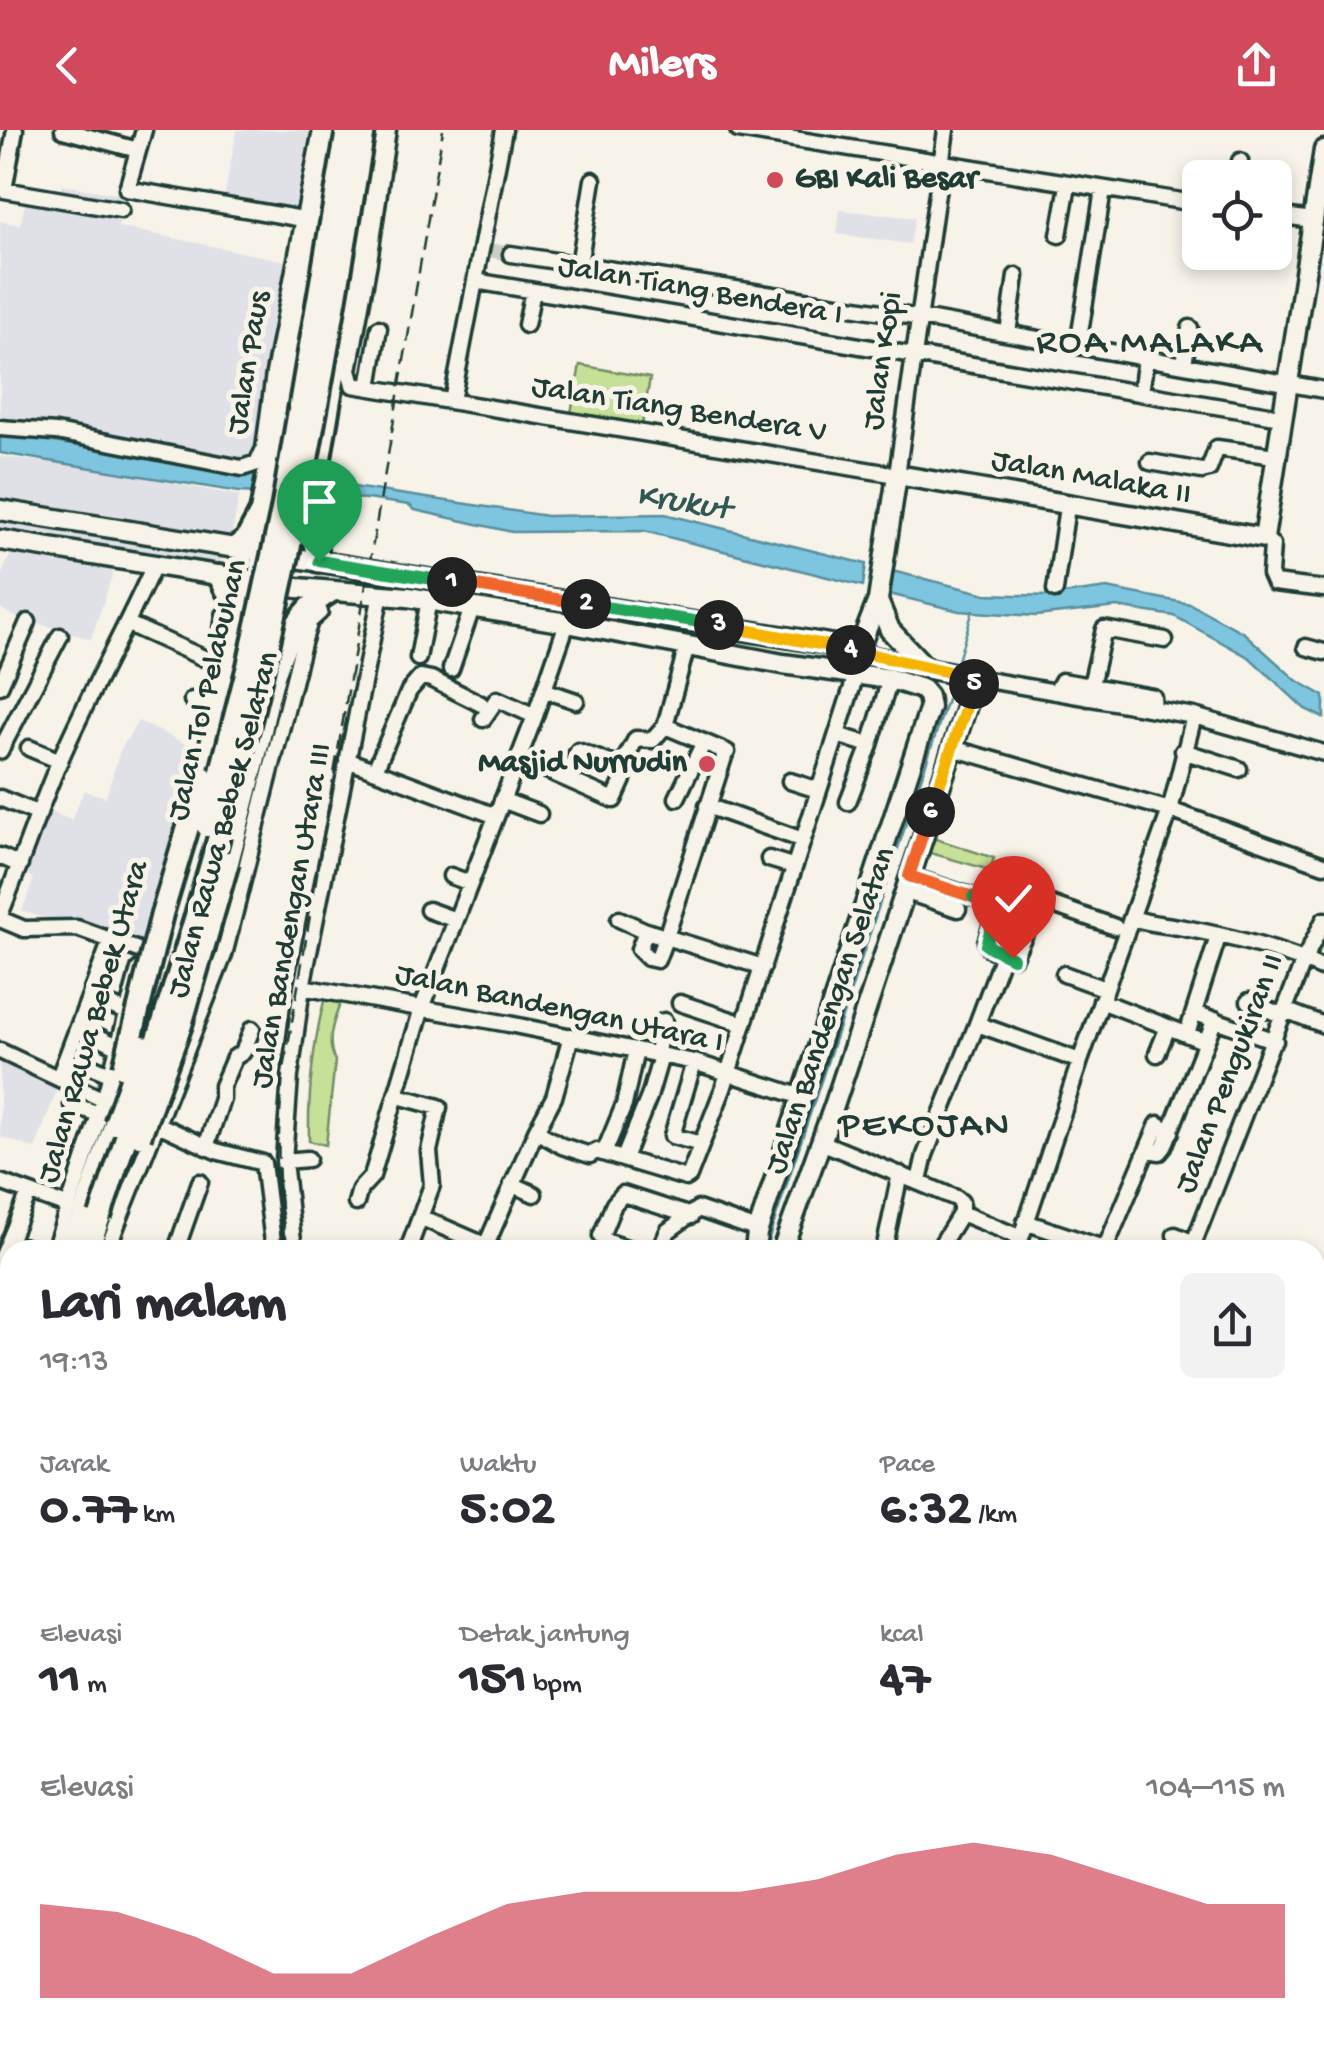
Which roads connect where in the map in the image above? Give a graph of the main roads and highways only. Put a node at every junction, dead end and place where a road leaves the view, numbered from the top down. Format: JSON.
{"nodes":[{"id":1,"x":332,"y":130,"type":"edge"},
{"id":2,"x":347,"y":130,"type":"edge"},
{"id":3,"x":364,"y":130,"type":"edge"},
{"id":4,"x":376,"y":130,"type":"edge"},
{"id":5,"x":1324,"y":150,"type":"edge"},
{"id":6,"x":897,"y":475,"type":"joint"},
{"id":7,"x":0,"y":510,"type":"edge"},
{"id":8,"x":262,"y":510,"type":"junction"},
{"id":9,"x":310,"y":519,"type":"junction"},
{"id":10,"x":0,"y":540,"type":"edge"},
{"id":11,"x":237,"y":547,"type":"junction"},
{"id":12,"x":262,"y":551,"type":"junction"},
{"id":13,"x":294,"y":557,"type":"junction"},
{"id":14,"x":319,"y":561,"type":"junction"},
{"id":15,"x":215,"y":575,"type":"junction"},
{"id":16,"x":258,"y":582,"type":"junction"},
{"id":17,"x":287,"y":586,"type":"junction"},
{"id":18,"x":337,"y":592,"type":"junction"},
{"id":19,"x":878,"y":597,"type":"junction"},
{"id":20,"x":572,"y":602,"type":"junction"},
{"id":21,"x":566,"y":622,"type":"junction"},
{"id":22,"x":847,"y":648,"type":"junction"},
{"id":23,"x":226,"y":660,"type":"junction"},
{"id":24,"x":926,"y":668,"type":"junction"},
{"id":25,"x":276,"y":672,"type":"junction"},
{"id":26,"x":105,"y":1111,"type":"junction"},
{"id":27,"x":100,"y":1216,"type":"junction"},
{"id":28,"x":756,"y":1238,"type":"edge"},
{"id":29,"x":73,"y":1240,"type":"edge"},
{"id":30,"x":92,"y":1240,"type":"edge"},
{"id":31,"x":786,"y":1240,"type":"edge"}],
"edges":[{"from":1,"to":8,"type":"highway"},
{"from":2,"to":26,"type":"highway","name":"Jalan Tol Pelabuhan","bridge":true},
{"from":3,"to":27,"type":"highway","name":"Jalan Tol Pelabuhan","bridge":true},
{"from":4,"to":9,"type":"highway"},
{"from":5,"to":6,"type":"main road","name":"Jalan Malaka II"},
{"from":6,"to":19,"type":"main road","name":"Jalan Kopi"},
{"from":7,"to":11,"type":"main road"},
{"from":8,"to":11,"type":"highway"},
{"from":8,"to":12,"type":"highway"},
{"from":9,"to":13,"type":"highway"},
{"from":9,"to":14,"type":"highway"},
{"from":10,"to":15,"type":"main road"},
{"from":11,"to":12,"type":"main road"},
{"from":12,"to":13,"type":"main road"},
{"from":12,"to":16,"type":"highway"},
{"from":13,"to":14,"type":"main road"},
{"from":13,"to":17,"type":"highway"},
{"from":14,"to":20,"type":"main road"},
{"from":15,"to":16,"type":"main road"},
{"from":15,"to":23,"type":"highway"},
{"from":16,"to":17,"type":"main road"},
{"from":16,"to":23,"type":"highway"},
{"from":17,"to":18,"type":"main road"},
{"from":17,"to":25,"type":"highway"},
{"from":18,"to":21,"type":"main road"},
{"from":18,"to":25,"type":"highway"},
{"from":19,"to":22,"type":"main road","name":"Jalan Kopi"},
{"from":19,"to":24,"type":"main road"},
{"from":20,"to":21,"type":"main road"},
{"from":20,"to":22,"type":"main road"},
{"from":21,"to":28,"type":"main road"},
{"from":22,"to":24,"type":"main road"},
{"from":23,"to":26,"type":"highway","bridge":true},
{"from":24,"to":31,"type":"main road","name":"Jalan Bandengan Selatan"},
{"from":25,"to":27,"type":"highway","bridge":true},
{"from":26,"to":29,"type":"highway","name":"Jalan Tol Pelabuhan"},
{"from":27,"to":30,"type":"highway","name":"Jalan Tol Pelabuhan"}]}
